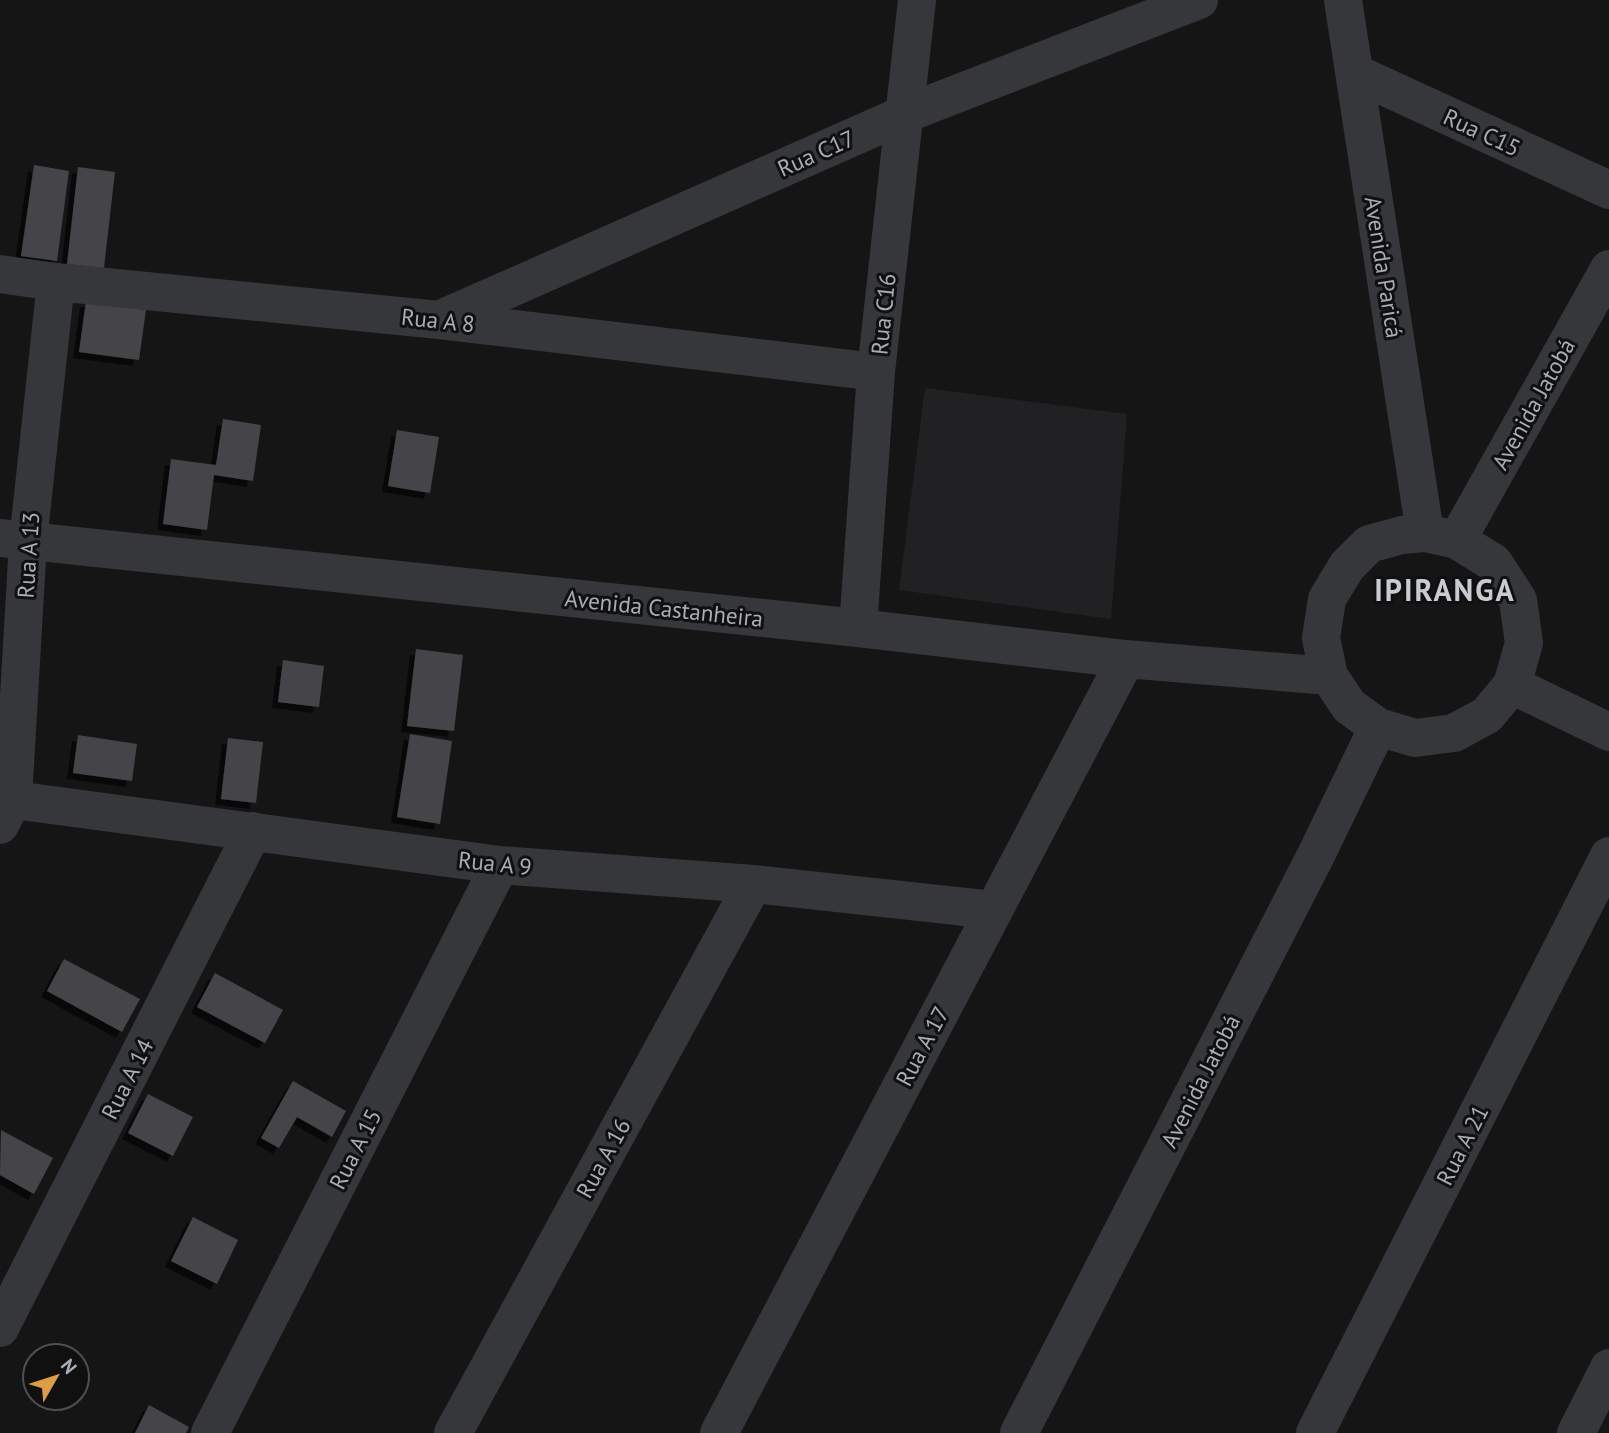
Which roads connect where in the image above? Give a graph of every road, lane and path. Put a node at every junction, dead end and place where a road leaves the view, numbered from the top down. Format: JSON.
{"nodes":[{"id":1,"x":917,"y":0,"type":"edge"},
{"id":2,"x":1199,"y":0,"type":"edge"},
{"id":3,"x":1343,"y":0,"type":"edge"},
{"id":4,"x":1354,"y":73,"type":"junction"},
{"id":5,"x":905,"y":114,"type":"junction"},
{"id":6,"x":1609,"y":190,"type":"edge"},
{"id":7,"x":1609,"y":269,"type":"edge"},
{"id":8,"x":0,"y":274,"type":"edge"},
{"id":9,"x":56,"y":282,"type":"junction"},
{"id":10,"x":439,"y":320,"type":"junction"},
{"id":11,"x":876,"y":372,"type":"junction"},
{"id":12,"x":1441,"y":536,"type":"junction"},
{"id":13,"x":14,"y":540,"type":"edge"},
{"id":14,"x":858,"y":628,"type":"junction"},
{"id":15,"x":1126,"y":659,"type":"junction"},
{"id":16,"x":1329,"y":676,"type":"junction"},
{"id":17,"x":1512,"y":685,"type":"junction"},
{"id":18,"x":1378,"y":727,"type":"junction"},
{"id":19,"x":1609,"y":732,"type":"edge"},
{"id":20,"x":4,"y":808,"type":"edge"},
{"id":21,"x":253,"y":831,"type":"junction"},
{"id":22,"x":1609,"y":856,"type":"edge"},
{"id":23,"x":500,"y":865,"type":"junction"},
{"id":24,"x":753,"y":884,"type":"junction"},
{"id":25,"x":993,"y":910,"type":"junction"},
{"id":26,"x":0,"y":1328,"type":"edge"},
{"id":27,"x":1609,"y":1368,"type":"edge"},
{"id":28,"x":210,"y":1433,"type":"edge"},
{"id":29,"x":453,"y":1433,"type":"edge"},
{"id":30,"x":719,"y":1433,"type":"edge"},
{"id":31,"x":1018,"y":1433,"type":"edge"},
{"id":32,"x":1315,"y":1433,"type":"edge"},
{"id":33,"x":1576,"y":1433,"type":"edge"}],
"edges":[{"from":1,"to":5,"type":"street","name":"Rua C16"},
{"from":2,"to":5,"type":"street","name":"Rua C17"},
{"from":3,"to":4,"type":"street","name":"Avenida Paricá"},
{"from":4,"to":6,"type":"street","name":"Rua C15"},
{"from":4,"to":12,"type":"street","name":"Avenida Paricá"},
{"from":5,"to":10,"type":"street","name":"Rua C17"},
{"from":5,"to":11,"type":"street","name":"Rua C16"},
{"from":7,"to":12,"type":"street","name":"Avenida Jatobá"},
{"from":8,"to":9,"type":"street","name":"Rua A 8"},
{"from":9,"to":10,"type":"street","name":"Rua A 8"},
{"from":9,"to":13,"type":"street","name":"Rua A 13"},
{"from":10,"to":11,"type":"street","name":"Rua A 8"},
{"from":11,"to":14,"type":"street","name":"Rua C16"},
{"from":12,"to":16,"type":"street"},
{"from":12,"to":17,"type":"street"},
{"from":13,"to":14,"type":"street","name":"Avenida Castanheira"},
{"from":13,"to":20,"type":"street","name":"Rua A 13"},
{"from":14,"to":15,"type":"street","name":"Avenida Castanheira"},
{"from":15,"to":16,"type":"street","name":"Avenida Castanheira"},
{"from":15,"to":25,"type":"street","name":"Rua A 17"},
{"from":16,"to":18,"type":"street"},
{"from":17,"to":18,"type":"street"},
{"from":17,"to":19,"type":"street"},
{"from":18,"to":31,"type":"street","name":"Avenida Jatobá"},
{"from":20,"to":21,"type":"street","name":"Rua A 9"},
{"from":21,"to":23,"type":"street","name":"Rua A 9"},
{"from":21,"to":26,"type":"street","name":"Rua A 14"},
{"from":22,"to":32,"type":"street","name":"Rua A 21"},
{"from":23,"to":24,"type":"street","name":"Rua A 9"},
{"from":23,"to":28,"type":"street","name":"Rua A 15"},
{"from":24,"to":25,"type":"street","name":"Rua A 9"},
{"from":24,"to":29,"type":"street","name":"Rua A 16"},
{"from":25,"to":30,"type":"street","name":"Rua A 17"},
{"from":27,"to":33,"type":"street"}]}
